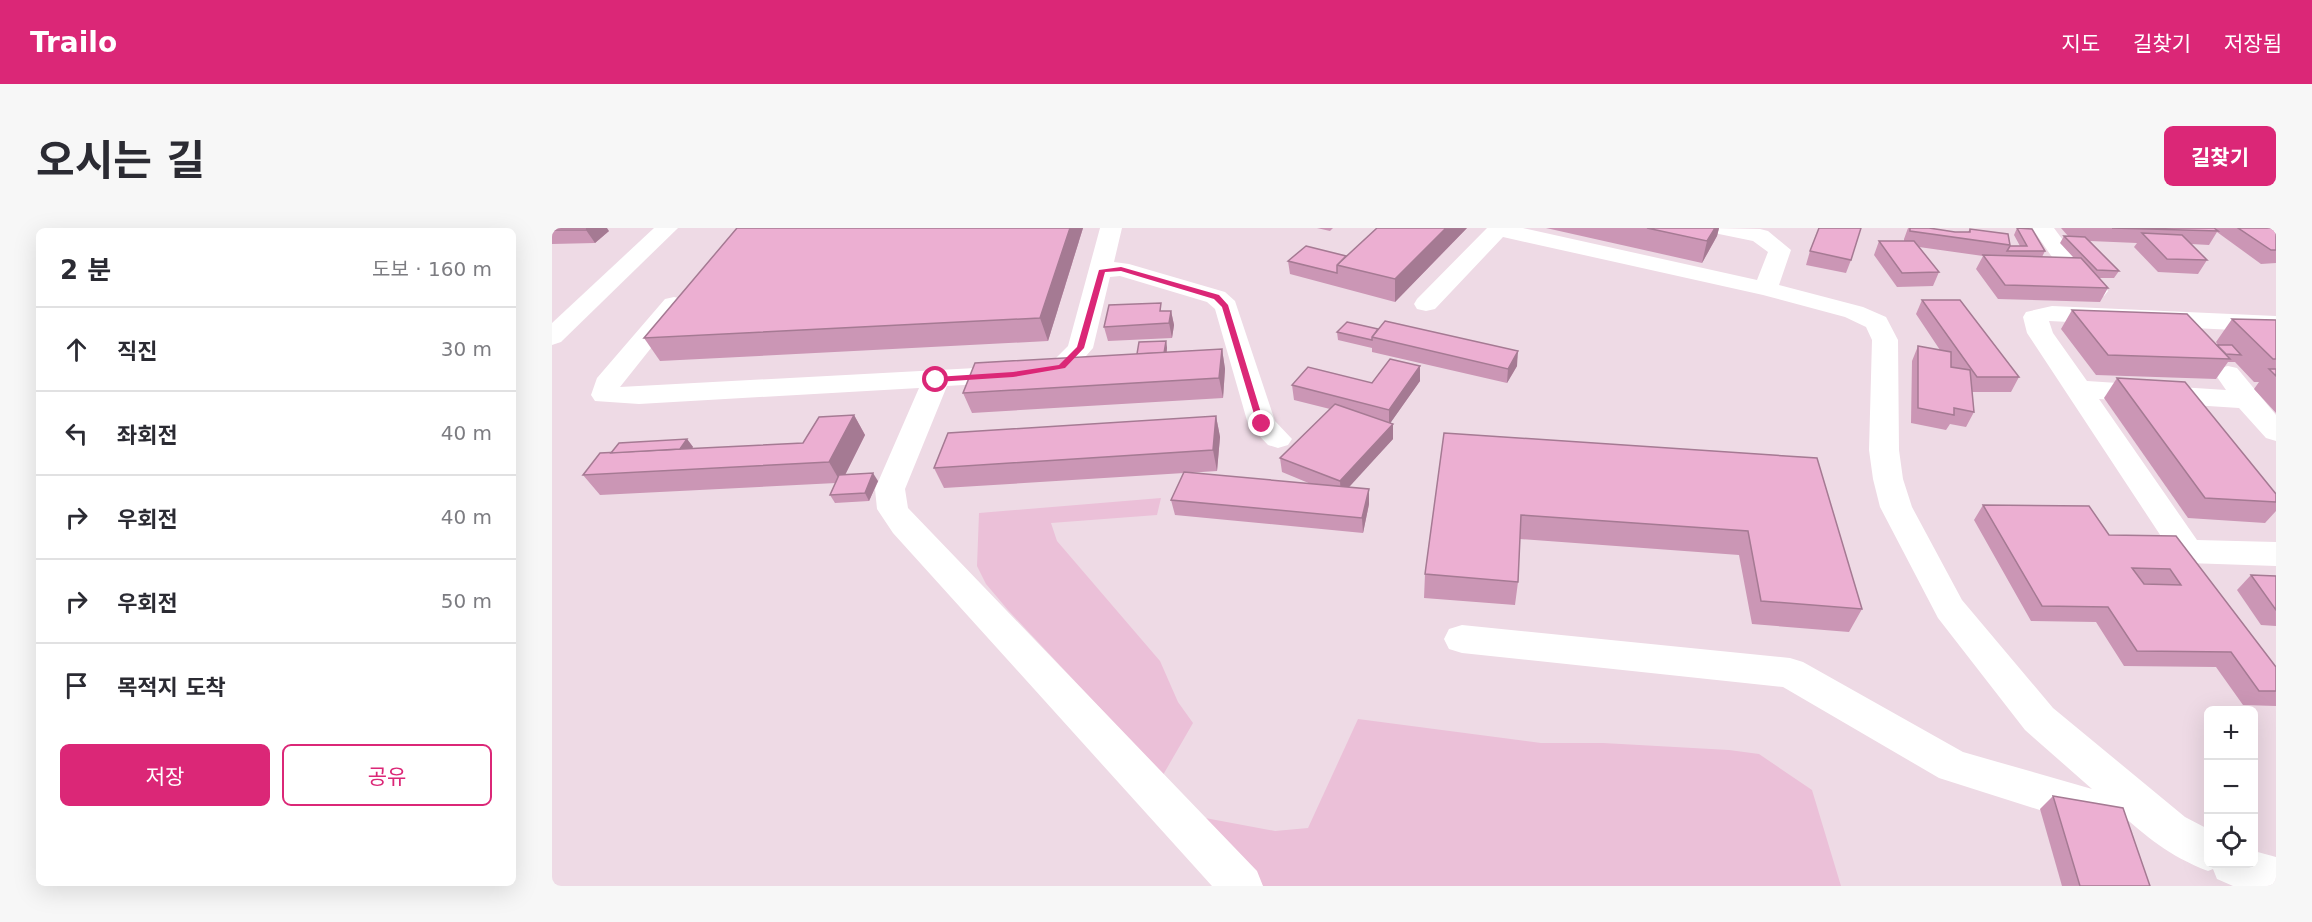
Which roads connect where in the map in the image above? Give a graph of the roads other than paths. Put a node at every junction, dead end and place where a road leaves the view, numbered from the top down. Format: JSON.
{"nodes":[{"id":1,"x":667,"y":228,"type":"edge"},
{"id":2,"x":1111,"y":228,"type":"edge"},
{"id":3,"x":1722,"y":228,"type":"edge"},
{"id":4,"x":2043,"y":228,"type":"edge"},
{"id":5,"x":1102,"y":270,"type":"junction"},
{"id":6,"x":691,"y":283,"type":"edge"},
{"id":7,"x":1766,"y":289,"type":"junction"},
{"id":8,"x":1426,"y":304,"type":"dead end"},
{"id":9,"x":2120,"y":316,"type":"junction"},
{"id":10,"x":2276,"y":324,"type":"edge"},
{"id":11,"x":552,"y":337,"type":"edge"},
{"id":12,"x":2228,"y":374,"type":"dead end"},
{"id":13,"x":936,"y":380,"type":"junction"},
{"id":14,"x":2078,"y":389,"type":"junction"},
{"id":15,"x":2247,"y":400,"type":"junction"},
{"id":16,"x":2276,"y":432,"type":"edge"},
{"id":17,"x":1278,"y":439,"type":"dead end"},
{"id":18,"x":2276,"y":554,"type":"edge"},
{"id":19,"x":1462,"y":639,"type":"dead end"},
{"id":20,"x":2170,"y":831,"type":"junction"},
{"id":21,"x":2204,"y":849,"type":"edge"},
{"id":22,"x":2241,"y":868,"type":"edge"},
{"id":23,"x":2276,"y":878,"type":"edge"},
{"id":24,"x":1241,"y":886,"type":"edge"}],
"edges":[{"from":1,"to":11,"type":"street"},
{"from":2,"to":5,"type":"street"},
{"from":3,"to":7,"type":"street"},
{"from":4,"to":9,"type":"street"},
{"from":5,"to":13,"type":"street"},
{"from":5,"to":17,"type":"street"},
{"from":6,"to":13,"type":"street"},
{"from":7,"to":8,"type":"street"},
{"from":7,"to":20,"type":"street"},
{"from":9,"to":10,"type":"street"},
{"from":9,"to":14,"type":"street"},
{"from":12,"to":15,"type":"street"},
{"from":13,"to":24,"type":"street"},
{"from":14,"to":15,"type":"street"},
{"from":14,"to":18,"type":"street"},
{"from":15,"to":16,"type":"street"},
{"from":19,"to":20,"type":"street"},
{"from":20,"to":21,"type":"street"},
{"from":22,"to":23,"type":"street"}]}
